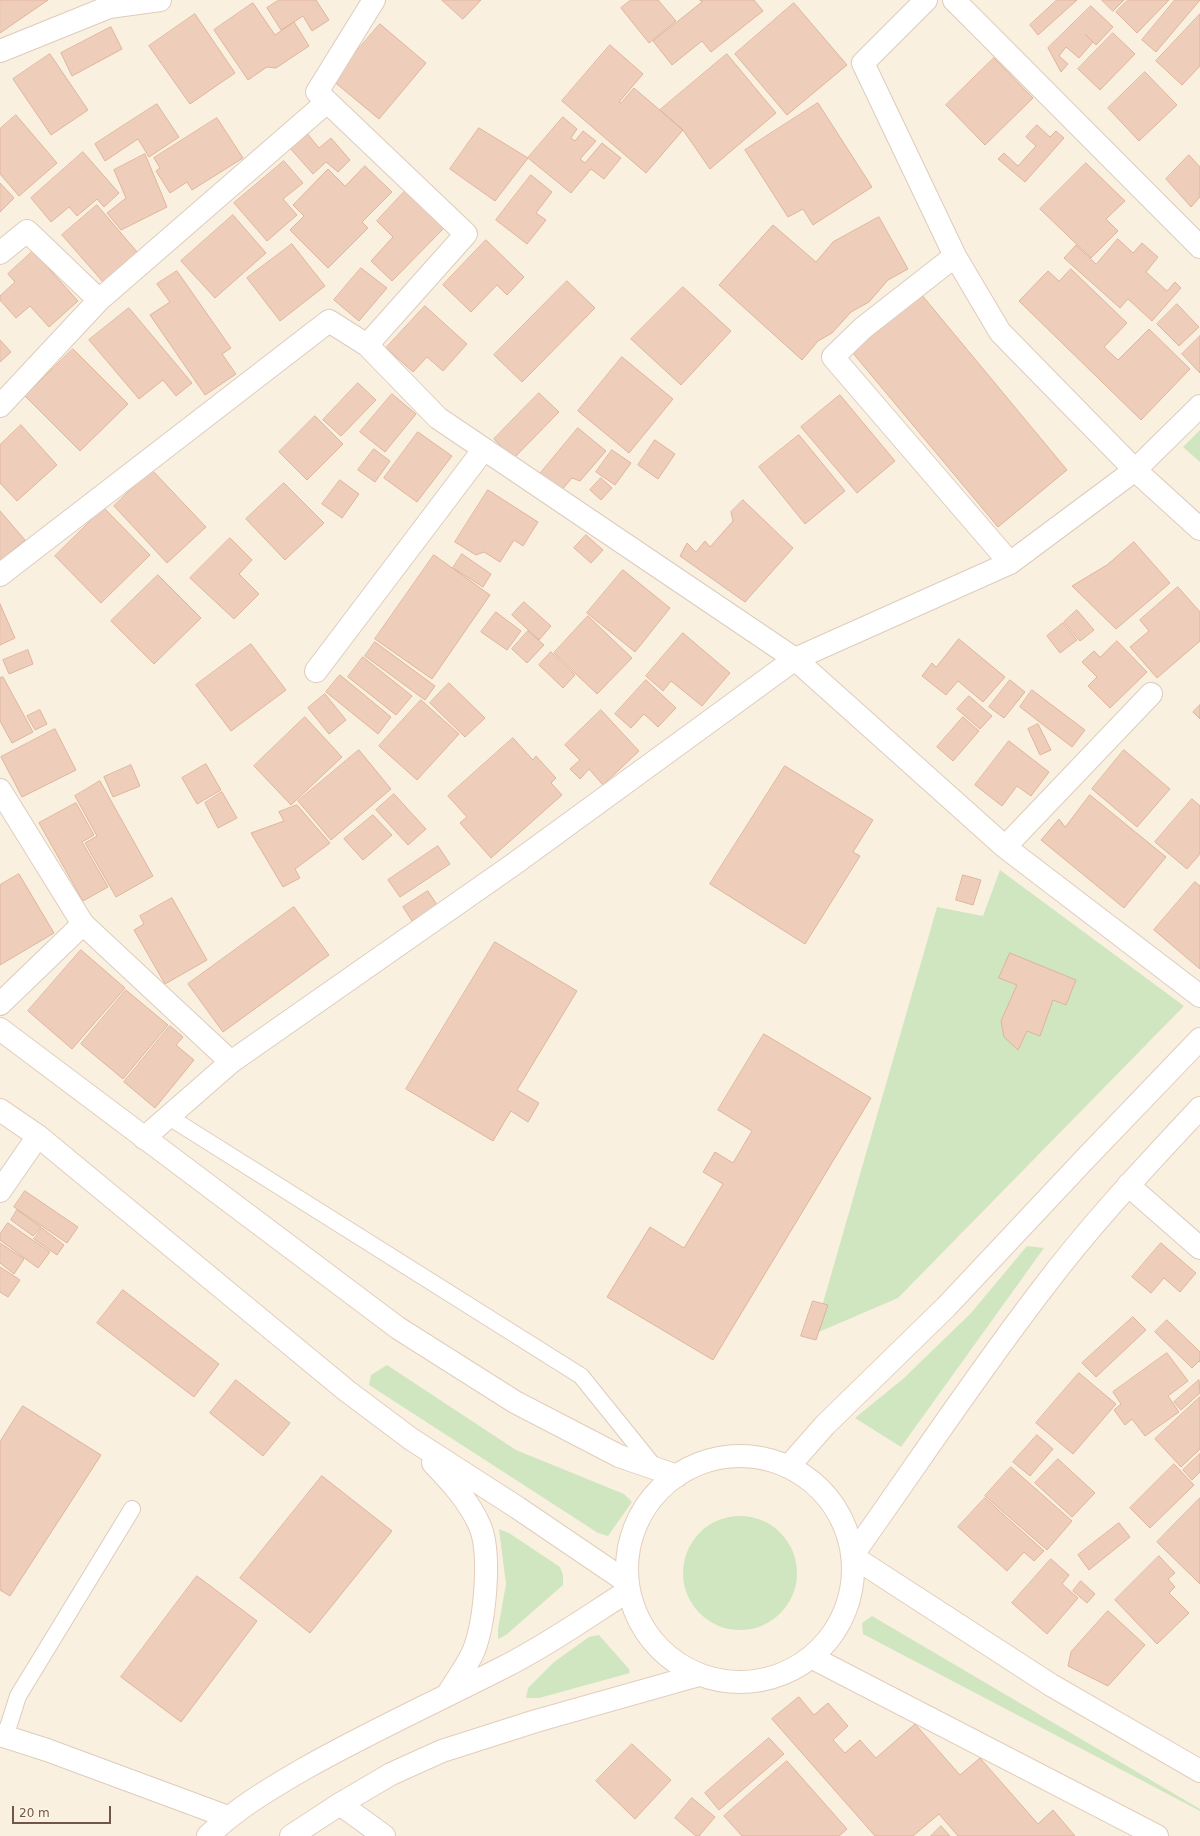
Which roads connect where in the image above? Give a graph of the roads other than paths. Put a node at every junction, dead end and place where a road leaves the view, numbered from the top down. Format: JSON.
{"nodes":[{"id":1,"x":160,"y":0,"type":"edge"},
{"id":2,"x":374,"y":0,"type":"edge"},
{"id":3,"x":926,"y":0,"type":"edge"},
{"id":4,"x":954,"y":0,"type":"edge"},
{"id":5,"x":106,"y":4,"type":"edge"},
{"id":6,"x":0,"y":51,"type":"edge"},
{"id":7,"x":326,"y":102,"type":"junction"},
{"id":8,"x":1200,"y":247,"type":"edge"},
{"id":9,"x":0,"y":253,"type":"edge"},
{"id":10,"x":955,"y":256,"type":"junction"},
{"id":11,"x":99,"y":300,"type":"junction"},
{"id":12,"x":367,"y":345,"type":"junction"},
{"id":13,"x":0,"y":406,"type":"edge"},
{"id":14,"x":1200,"y":406,"type":"edge"},
{"id":15,"x":484,"y":449,"type":"junction"},
{"id":16,"x":1135,"y":470,"type":"junction"},
{"id":17,"x":1200,"y":529,"type":"edge"},
{"id":18,"x":1010,"y":563,"type":"junction"},
{"id":19,"x":0,"y":575,"type":"edge"},
{"id":20,"x":795,"y":659,"type":"junction"},
{"id":21,"x":316,"y":671,"type":"dead end"},
{"id":22,"x":1151,"y":694,"type":"dead end"},
{"id":23,"x":0,"y":790,"type":"edge"},
{"id":24,"x":1005,"y":847,"type":"junction"},
{"id":25,"x":83,"y":924,"type":"junction"},
{"id":26,"x":1200,"y":996,"type":"edge"},
{"id":27,"x":0,"y":1004,"type":"edge"},
{"id":28,"x":0,"y":1029,"type":"edge"},
{"id":29,"x":1200,"y":1039,"type":"edge"},
{"id":30,"x":231,"y":1062,"type":"junction"},
{"id":31,"x":1200,"y":1108,"type":"edge"},
{"id":32,"x":0,"y":1110,"type":"edge"},
{"id":33,"x":169,"y":1117,"type":"junction"},
{"id":34,"x":38,"y":1136,"type":"junction"},
{"id":35,"x":144,"y":1138,"type":"junction"},
{"id":36,"x":1128,"y":1185,"type":"junction"},
{"id":37,"x":0,"y":1191,"type":"edge"},
{"id":38,"x":1200,"y":1248,"type":"edge"},
{"id":39,"x":411,"y":1439,"type":"junction"},
{"id":40,"x":788,"y":1467,"type":"junction"},
{"id":41,"x":656,"y":1468,"type":"junction"},
{"id":42,"x":677,"y":1476,"type":"junction"},
{"id":43,"x":132,"y":1509,"type":"dead end"},
{"id":44,"x":852,"y":1556,"type":"junction"},
{"id":45,"x":628,"y":1586,"type":"junction"},
{"id":46,"x":811,"y":1657,"type":"junction"},
{"id":47,"x":699,"y":1675,"type":"junction"},
{"id":48,"x":448,"y":1694,"type":"junction"},
{"id":49,"x":2,"y":1736,"type":"edge"},
{"id":50,"x":1200,"y":1771,"type":"edge"},
{"id":51,"x":340,"y":1804,"type":"junction"},
{"id":52,"x":228,"y":1817,"type":"junction"},
{"id":53,"x":1142,"y":1833,"type":"edge"},
{"id":54,"x":208,"y":1836,"type":"edge"},
{"id":55,"x":291,"y":1836,"type":"edge"},
{"id":56,"x":384,"y":1836,"type":"edge"}],
"edges":[{"from":1,"to":5,"type":"street"},
{"from":2,"to":7,"type":"street"},
{"from":3,"to":10,"type":"street"},
{"from":4,"to":8,"type":"street"},
{"from":5,"to":6,"type":"street"},
{"from":7,"to":11,"type":"street"},
{"from":7,"to":12,"type":"street"},
{"from":9,"to":11,"type":"street"},
{"from":10,"to":16,"type":"street"},
{"from":10,"to":18,"type":"street"},
{"from":11,"to":13,"type":"street"},
{"from":12,"to":15,"type":"street"},
{"from":12,"to":19,"type":"street"},
{"from":14,"to":16,"type":"street"},
{"from":15,"to":20,"type":"street"},
{"from":15,"to":21,"type":"street"},
{"from":16,"to":17,"type":"street"},
{"from":16,"to":18,"type":"street"},
{"from":18,"to":20,"type":"street"},
{"from":20,"to":24,"type":"street"},
{"from":20,"to":30,"type":"street"},
{"from":22,"to":24,"type":"street"},
{"from":23,"to":25,"type":"street"},
{"from":24,"to":26,"type":"street"},
{"from":25,"to":27,"type":"street"},
{"from":25,"to":30,"type":"street"},
{"from":28,"to":35,"type":"street"},
{"from":29,"to":40,"type":"street"},
{"from":30,"to":33,"type":"street"},
{"from":31,"to":36,"type":"street"},
{"from":32,"to":34,"type":"street"},
{"from":33,"to":35,"type":"street"},
{"from":33,"to":41,"type":"lane"},
{"from":34,"to":37,"type":"street"},
{"from":34,"to":39,"type":"street"},
{"from":35,"to":41,"type":"street"},
{"from":36,"to":38,"type":"street"},
{"from":36,"to":44,"type":"street"},
{"from":39,"to":45,"type":"street"},
{"from":39,"to":48,"type":"street"},
{"from":40,"to":42,"type":"street"},
{"from":40,"to":44,"type":"street"},
{"from":41,"to":42,"type":"street"},
{"from":42,"to":45,"type":"street"},
{"from":43,"to":49,"type":"lane"},
{"from":44,"to":46,"type":"street"},
{"from":44,"to":50,"type":"street"},
{"from":45,"to":47,"type":"street"},
{"from":45,"to":48,"type":"street"},
{"from":46,"to":47,"type":"street"},
{"from":46,"to":53,"type":"street"},
{"from":47,"to":51,"type":"street"},
{"from":48,"to":52,"type":"street"},
{"from":49,"to":52,"type":"street"},
{"from":51,"to":55,"type":"street"},
{"from":51,"to":56,"type":"street"},
{"from":52,"to":54,"type":"street"}]}
